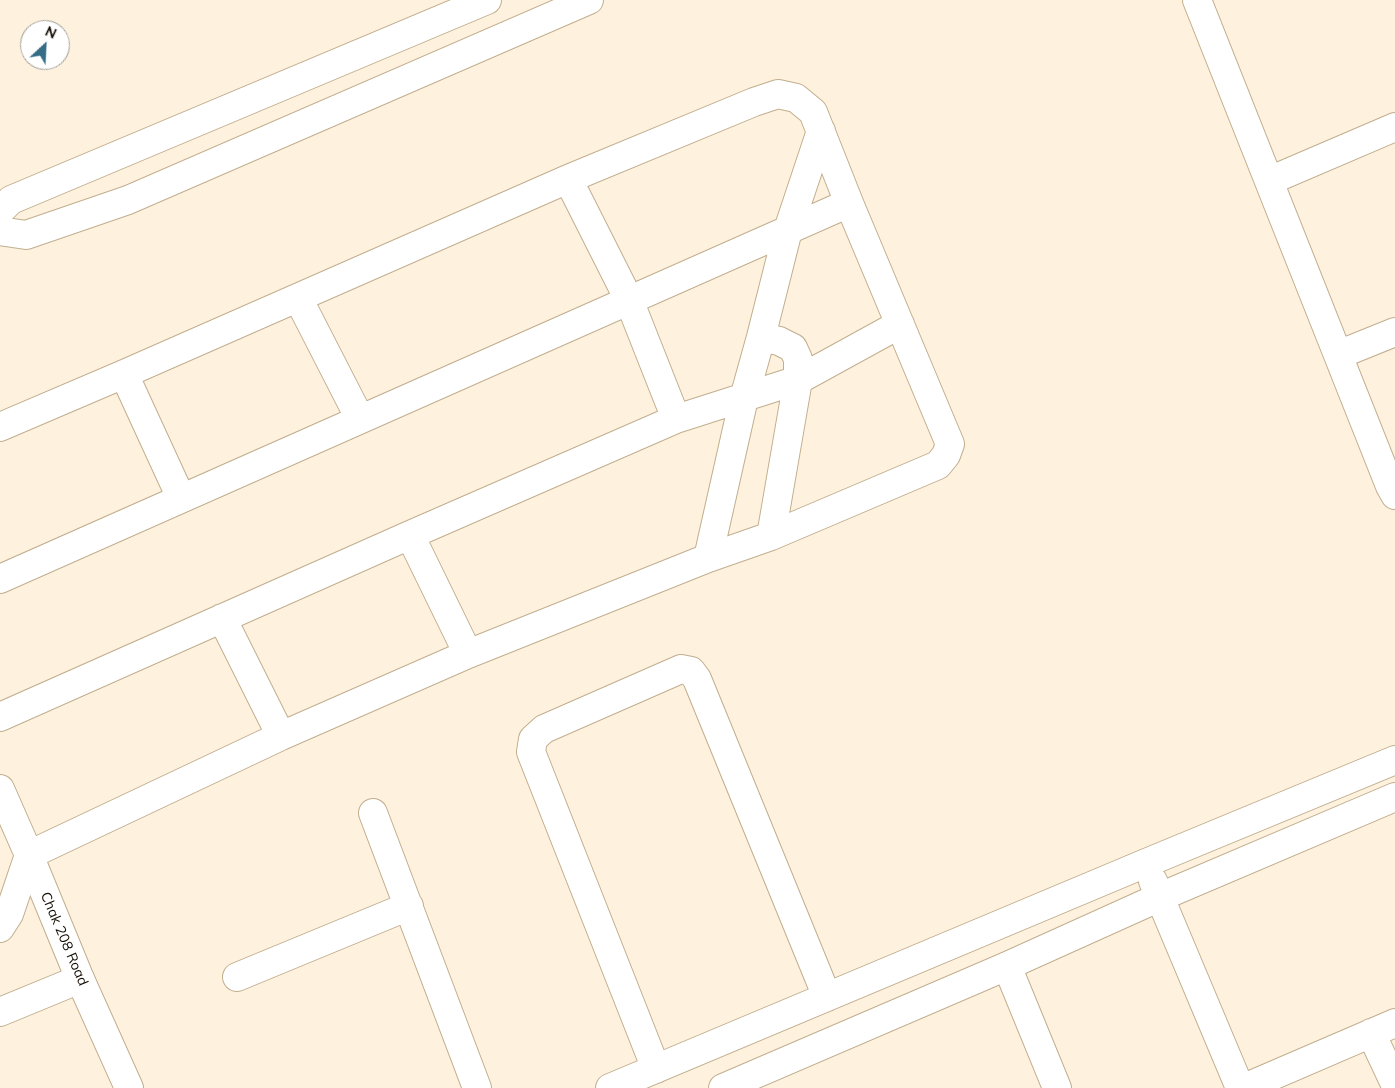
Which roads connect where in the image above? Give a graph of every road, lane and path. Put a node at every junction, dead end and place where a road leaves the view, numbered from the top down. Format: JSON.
{"nodes":[{"id":1,"x":486,"y":0,"type":"edge"},
{"id":2,"x":589,"y":0,"type":"edge"},
{"id":3,"x":1197,"y":0,"type":"edge"},
{"id":4,"x":1395,"y":127,"type":"edge"},
{"id":5,"x":821,"y":131,"type":"junction"},
{"id":6,"x":568,"y":179,"type":"junction"},
{"id":7,"x":1269,"y":181,"type":"junction"},
{"id":8,"x":849,"y":203,"type":"junction"},
{"id":9,"x":0,"y":211,"type":"edge"},
{"id":10,"x":788,"y":230,"type":"junction"},
{"id":11,"x":0,"y":231,"type":"edge"},
{"id":12,"x":298,"y":298,"type":"junction"},
{"id":13,"x":629,"y":300,"type":"junction"},
{"id":14,"x":900,"y":324,"type":"junction"},
{"id":15,"x":1395,"y":332,"type":"edge"},
{"id":16,"x":761,"y":337,"type":"junction"},
{"id":17,"x":1338,"y":355,"type":"junction"},
{"id":18,"x":124,"y":374,"type":"junction"},
{"id":19,"x":798,"y":380,"type":"junction"},
{"id":20,"x":744,"y":398,"type":"junction"},
{"id":21,"x":360,"y":420,"type":"junction"},
{"id":22,"x":676,"y":420,"type":"junction"},
{"id":23,"x":0,"y":427,"type":"edge"},
{"id":24,"x":1395,"y":495,"type":"edge"},
{"id":25,"x":181,"y":498,"type":"junction"},
{"id":26,"x":410,"y":535,"type":"junction"},
{"id":27,"x":771,"y":536,"type":"junction"},
{"id":28,"x":708,"y":558,"type":"junction"},
{"id":29,"x":0,"y":579,"type":"edge"},
{"id":30,"x":222,"y":618,"type":"junction"},
{"id":31,"x":468,"y":654,"type":"junction"},
{"id":32,"x":0,"y":716,"type":"edge"},
{"id":33,"x":281,"y":736,"type":"junction"},
{"id":34,"x":1395,"y":760,"type":"edge"},
{"id":35,"x":0,"y":789,"type":"edge"},
{"id":36,"x":1395,"y":797,"type":"edge"},
{"id":37,"x":374,"y":813,"type":"dead end"},
{"id":38,"x":29,"y":856,"type":"junction"},
{"id":39,"x":1146,"y":863,"type":"junction"},
{"id":40,"x":1160,"y":897,"type":"junction"},
{"id":41,"x":409,"y":906,"type":"junction"},
{"id":42,"x":0,"y":928,"type":"edge"},
{"id":43,"x":1007,"y":966,"type":"junction"},
{"id":44,"x":237,"y":977,"type":"dead end"},
{"id":45,"x":80,"y":979,"type":"junction"},
{"id":46,"x":827,"y":997,"type":"junction"},
{"id":47,"x":0,"y":1012,"type":"edge"},
{"id":48,"x":1383,"y":1028,"type":"edge"},
{"id":49,"x":656,"y":1069,"type":"junction"},
{"id":50,"x":1395,"y":1084,"type":"edge"},
{"id":51,"x":129,"y":1088,"type":"edge"},
{"id":52,"x":477,"y":1088,"type":"edge"},
{"id":53,"x":610,"y":1088,"type":"edge"},
{"id":54,"x":724,"y":1088,"type":"edge"},
{"id":55,"x":1057,"y":1088,"type":"edge"},
{"id":56,"x":1240,"y":1088,"type":"edge"},
{"id":57,"x":1244,"y":1088,"type":"edge"}],
"edges":[{"from":1,"to":9,"type":"street"},
{"from":2,"to":11,"type":"street"},
{"from":3,"to":7,"type":"street"},
{"from":4,"to":7,"type":"street"},
{"from":5,"to":6,"type":"street"},
{"from":5,"to":8,"type":"street"},
{"from":5,"to":10,"type":"street"},
{"from":6,"to":12,"type":"street"},
{"from":6,"to":13,"type":"street"},
{"from":7,"to":17,"type":"street"},
{"from":8,"to":10,"type":"street"},
{"from":8,"to":14,"type":"street"},
{"from":10,"to":13,"type":"street"},
{"from":10,"to":16,"type":"street"},
{"from":12,"to":18,"type":"street"},
{"from":12,"to":21,"type":"street"},
{"from":13,"to":21,"type":"street"},
{"from":13,"to":22,"type":"street"},
{"from":14,"to":19,"type":"street"},
{"from":14,"to":27,"type":"street"},
{"from":15,"to":17,"type":"street"},
{"from":16,"to":19,"type":"street"},
{"from":16,"to":20,"type":"street"},
{"from":17,"to":24,"type":"street"},
{"from":18,"to":23,"type":"street"},
{"from":18,"to":25,"type":"street"},
{"from":19,"to":20,"type":"street"},
{"from":19,"to":27,"type":"street"},
{"from":20,"to":22,"type":"street"},
{"from":20,"to":28,"type":"street"},
{"from":21,"to":25,"type":"street"},
{"from":22,"to":26,"type":"street"},
{"from":25,"to":29,"type":"street"},
{"from":26,"to":30,"type":"street"},
{"from":26,"to":31,"type":"street"},
{"from":27,"to":28,"type":"street"},
{"from":28,"to":31,"type":"street"},
{"from":30,"to":32,"type":"street"},
{"from":30,"to":33,"type":"street"},
{"from":31,"to":33,"type":"street"},
{"from":33,"to":38,"type":"street"},
{"from":34,"to":39,"type":"street"},
{"from":35,"to":38,"type":"street","name":"Chak 208 Road"},
{"from":36,"to":40,"type":"street"},
{"from":37,"to":41,"type":"street"},
{"from":38,"to":42,"type":"street"},
{"from":38,"to":45,"type":"street","name":"Chak 208 Road"},
{"from":39,"to":40,"type":"street"},
{"from":39,"to":46,"type":"street"},
{"from":40,"to":43,"type":"street"},
{"from":40,"to":56,"type":"street"},
{"from":41,"to":44,"type":"street"},
{"from":41,"to":52,"type":"street"},
{"from":43,"to":54,"type":"street"},
{"from":43,"to":55,"type":"street"},
{"from":45,"to":47,"type":"street"},
{"from":45,"to":51,"type":"street","name":"Chak 208 Road"},
{"from":46,"to":49,"type":"street"},
{"from":46,"to":49,"type":"street"},
{"from":48,"to":50,"type":"street"},
{"from":48,"to":57,"type":"street"},
{"from":49,"to":53,"type":"street"}]}
